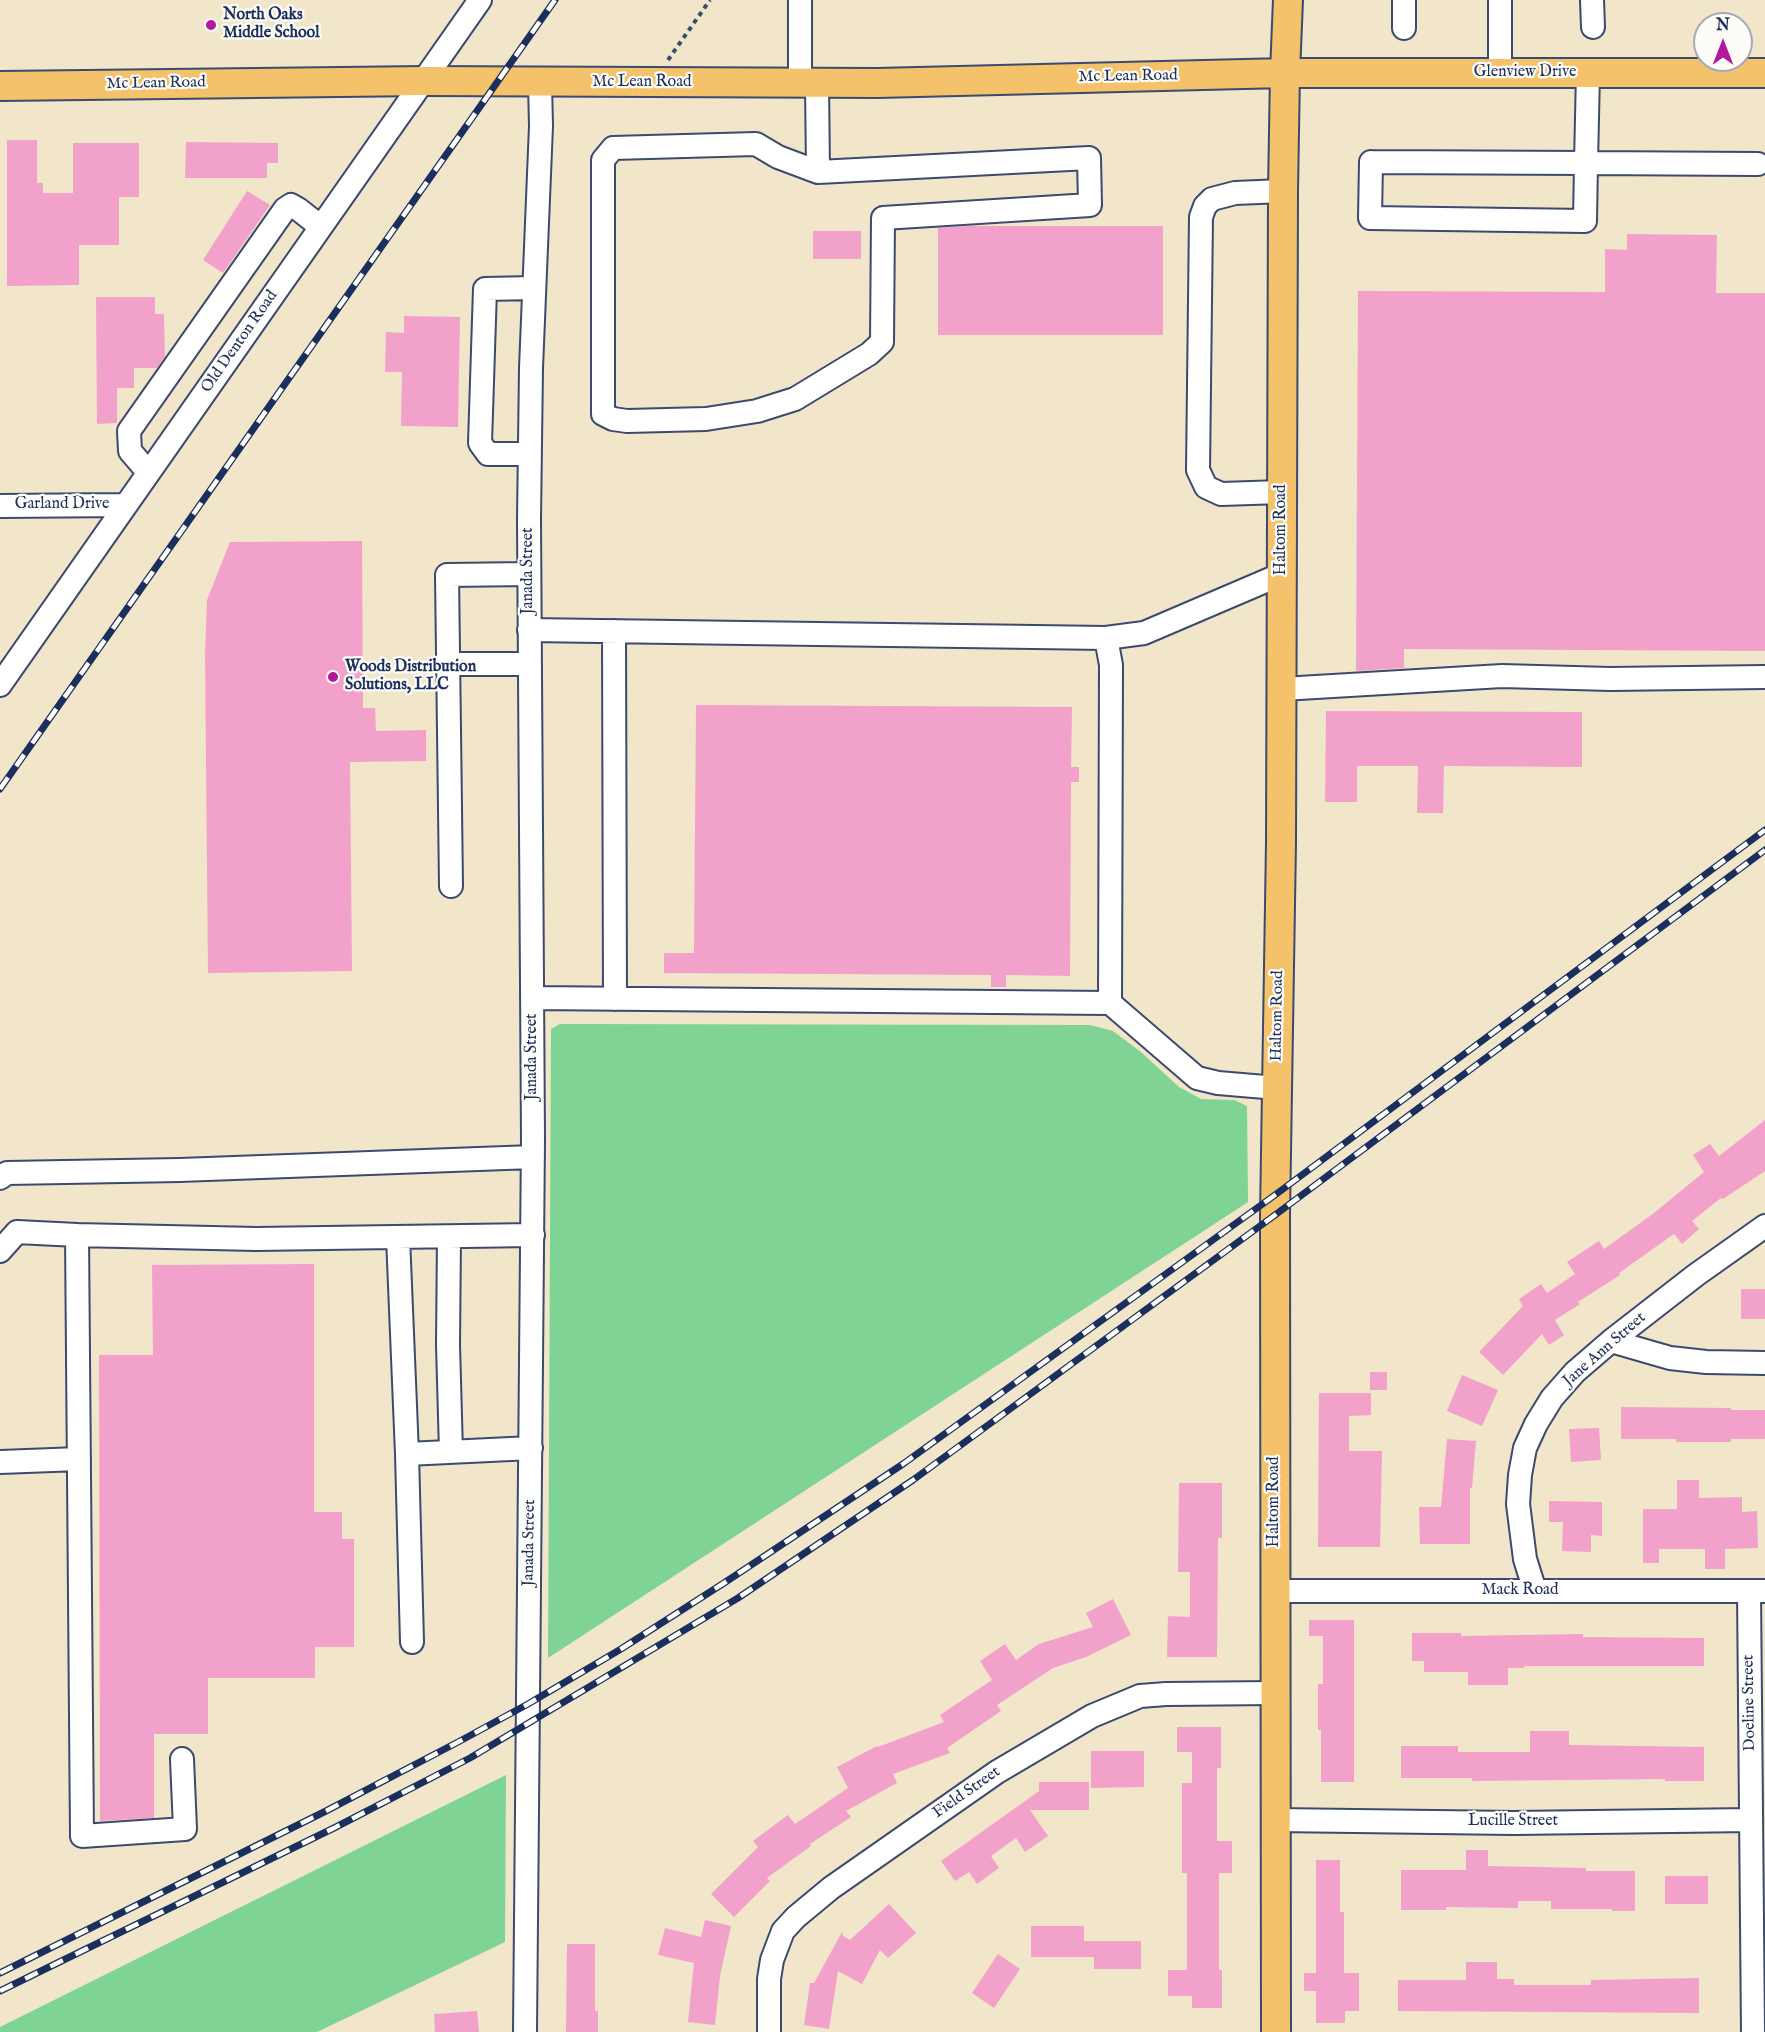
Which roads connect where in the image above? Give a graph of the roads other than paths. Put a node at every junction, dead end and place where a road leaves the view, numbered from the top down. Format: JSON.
{"nodes":[{"id":1,"x":480,"y":0,"type":"edge"},
{"id":2,"x":800,"y":0,"type":"edge"},
{"id":3,"x":1288,"y":0,"type":"edge"},
{"id":4,"x":1404,"y":0,"type":"edge"},
{"id":5,"x":1500,"y":0,"type":"edge"},
{"id":6,"x":1592,"y":0,"type":"edge"},
{"id":7,"x":1593,"y":27,"type":"dead end"},
{"id":8,"x":1404,"y":28,"type":"dead end"},
{"id":9,"x":1285,"y":73,"type":"junction"},
{"id":10,"x":1500,"y":73,"type":"junction"},
{"id":11,"x":1588,"y":73,"type":"junction"},
{"id":12,"x":1765,"y":73,"type":"edge"},
{"id":13,"x":424,"y":81,"type":"junction"},
{"id":14,"x":540,"y":82,"type":"junction"},
{"id":15,"x":809,"y":82,"type":"junction"},
{"id":16,"x":0,"y":86,"type":"edge"},
{"id":17,"x":1586,"y":163,"type":"junction"},
{"id":18,"x":1758,"y":164,"type":"dead end"},
{"id":19,"x":818,"y":172,"type":"junction"},
{"id":20,"x":1283,"y":191,"type":"junction"},
{"id":21,"x":321,"y":227,"type":"junction"},
{"id":22,"x":534,"y":288,"type":"junction"},
{"id":23,"x":210,"y":316,"type":"junction"},
{"id":24,"x":243,"y":339,"type":"junction"},
{"id":25,"x":530,"y":454,"type":"junction"},
{"id":26,"x":148,"y":472,"type":"junction"},
{"id":27,"x":1282,"y":492,"type":"junction"},
{"id":28,"x":125,"y":505,"type":"junction"},
{"id":29,"x":0,"y":506,"type":"edge"},
{"id":30,"x":529,"y":574,"type":"junction"},
{"id":31,"x":1282,"y":574,"type":"junction"},
{"id":32,"x":529,"y":630,"type":"junction"},
{"id":33,"x":614,"y":631,"type":"junction"},
{"id":34,"x":1106,"y":638,"type":"junction"},
{"id":35,"x":448,"y":664,"type":"junction"},
{"id":36,"x":529,"y":664,"type":"junction"},
{"id":37,"x":1765,"y":677,"type":"edge"},
{"id":38,"x":0,"y":685,"type":"edge"},
{"id":39,"x":1282,"y":689,"type":"junction"},
{"id":40,"x":451,"y":886,"type":"dead end"},
{"id":41,"x":532,"y":998,"type":"junction"},
{"id":42,"x":615,"y":999,"type":"junction"},
{"id":43,"x":1110,"y":1003,"type":"junction"},
{"id":44,"x":1277,"y":1088,"type":"junction"},
{"id":45,"x":533,"y":1157,"type":"junction"},
{"id":46,"x":0,"y":1178,"type":"edge"},
{"id":47,"x":1765,"y":1226,"type":"edge"},
{"id":48,"x":77,"y":1235,"type":"junction"},
{"id":49,"x":533,"y":1235,"type":"junction"},
{"id":50,"x":398,"y":1237,"type":"junction"},
{"id":51,"x":449,"y":1237,"type":"junction"},
{"id":52,"x":0,"y":1251,"type":"edge"},
{"id":53,"x":1611,"y":1341,"type":"junction"},
{"id":54,"x":1765,"y":1363,"type":"edge"},
{"id":55,"x":531,"y":1448,"type":"junction"},
{"id":56,"x":451,"y":1452,"type":"junction"},
{"id":57,"x":407,"y":1454,"type":"junction"},
{"id":58,"x":79,"y":1459,"type":"junction"},
{"id":59,"x":0,"y":1462,"type":"edge"},
{"id":60,"x":1275,"y":1591,"type":"junction"},
{"id":61,"x":1535,"y":1591,"type":"junction"},
{"id":62,"x":1757,"y":1591,"type":"edge"},
{"id":63,"x":412,"y":1642,"type":"dead end"},
{"id":64,"x":1275,"y":1693,"type":"junction"},
{"id":65,"x":182,"y":1759,"type":"dead end"},
{"id":66,"x":1275,"y":1820,"type":"junction"},
{"id":67,"x":1756,"y":1834,"type":"edge"},
{"id":68,"x":525,"y":2032,"type":"edge"},
{"id":69,"x":769,"y":2032,"type":"edge"},
{"id":70,"x":1276,"y":2032,"type":"edge"},
{"id":71,"x":1753,"y":2032,"type":"edge"}],
"edges":[{"from":1,"to":13,"type":"street","name":"Old Denton Road"},
{"from":2,"to":15,"type":"street"},
{"from":3,"to":9,"type":"main road","name":"Haltom Road"},
{"from":4,"to":8,"type":"street"},
{"from":5,"to":10,"type":"street"},
{"from":6,"to":7,"type":"street"},
{"from":9,"to":10,"type":"main road","name":"Glenview Drive"},
{"from":9,"to":15,"type":"main road","name":"Mc Lean Road"},
{"from":9,"to":20,"type":"main road","name":"Haltom Road"},
{"from":10,"to":11,"type":"main road","name":"Glenview Drive"},
{"from":11,"to":12,"type":"main road","name":"Glenview Drive"},
{"from":11,"to":17,"type":"street"},
{"from":13,"to":14,"type":"main road","name":"Mc Lean Road"},
{"from":13,"to":16,"type":"main road","name":"Mc Lean Road"},
{"from":13,"to":21,"type":"street","name":"Old Denton Road"},
{"from":14,"to":15,"type":"main road","name":"Mc Lean Road"},
{"from":14,"to":22,"type":"street","name":"Janada Street"},
{"from":15,"to":19,"type":"street"},
{"from":17,"to":17,"type":"street"},
{"from":17,"to":18,"type":"street"},
{"from":19,"to":19,"type":"street"},
{"from":20,"to":27,"type":"main road","name":"Haltom Road"},
{"from":20,"to":27,"type":"street"},
{"from":21,"to":23,"type":"street"},
{"from":21,"to":24,"type":"street","name":"Old Denton Road"},
{"from":22,"to":25,"type":"street","name":"Janada Street"},
{"from":22,"to":25,"type":"street"},
{"from":23,"to":24,"type":"street"},
{"from":23,"to":26,"type":"street"},
{"from":24,"to":26,"type":"street","name":"Old Denton Road"},
{"from":25,"to":30,"type":"street","name":"Janada Street"},
{"from":26,"to":28,"type":"street","name":"Old Denton Road"},
{"from":27,"to":31,"type":"main road","name":"Haltom Road"},
{"from":28,"to":29,"type":"street","name":"Garland Drive"},
{"from":28,"to":38,"type":"street","name":"Old Denton Road"},
{"from":30,"to":32,"type":"street","name":"Janada Street"},
{"from":30,"to":35,"type":"street"},
{"from":31,"to":34,"type":"street"},
{"from":31,"to":39,"type":"main road","name":"Haltom Road"},
{"from":32,"to":33,"type":"street"},
{"from":32,"to":36,"type":"street","name":"Janada Street"},
{"from":33,"to":34,"type":"street"},
{"from":33,"to":42,"type":"street"},
{"from":34,"to":43,"type":"street"},
{"from":35,"to":36,"type":"street"},
{"from":35,"to":40,"type":"street"},
{"from":36,"to":41,"type":"street","name":"Janada Street"},
{"from":37,"to":39,"type":"street"},
{"from":39,"to":44,"type":"main road","name":"Haltom Road"},
{"from":41,"to":42,"type":"street"},
{"from":41,"to":45,"type":"street","name":"Janada Street"},
{"from":42,"to":43,"type":"street"},
{"from":43,"to":44,"type":"street"},
{"from":44,"to":60,"type":"main road","name":"Haltom Road"},
{"from":45,"to":46,"type":"street"},
{"from":45,"to":49,"type":"street","name":"Janada Street"},
{"from":47,"to":53,"type":"street","name":"Jane Ann Street"},
{"from":48,"to":50,"type":"street"},
{"from":48,"to":52,"type":"street"},
{"from":48,"to":58,"type":"street"},
{"from":49,"to":51,"type":"street"},
{"from":49,"to":55,"type":"street","name":"Janada Street"},
{"from":50,"to":51,"type":"street"},
{"from":50,"to":57,"type":"street"},
{"from":51,"to":56,"type":"street"},
{"from":53,"to":54,"type":"street"},
{"from":53,"to":61,"type":"street","name":"Jane Ann Street"},
{"from":55,"to":56,"type":"street"},
{"from":55,"to":68,"type":"street","name":"Janada Street"},
{"from":56,"to":57,"type":"street"},
{"from":57,"to":63,"type":"street"},
{"from":58,"to":59,"type":"street"},
{"from":58,"to":65,"type":"street"},
{"from":60,"to":61,"type":"street","name":"Mack Road"},
{"from":60,"to":64,"type":"main road","name":"Haltom Road"},
{"from":61,"to":62,"type":"street","name":"Mack Road"},
{"from":62,"to":67,"type":"street","name":"Doeline Street"},
{"from":64,"to":66,"type":"main road","name":"Haltom Road"},
{"from":64,"to":69,"type":"street","name":"Field Street"},
{"from":66,"to":67,"type":"street","name":"Lucille Street"},
{"from":66,"to":70,"type":"main road","name":"Haltom Road"},
{"from":67,"to":71,"type":"street","name":"Doeline Street"}]}
